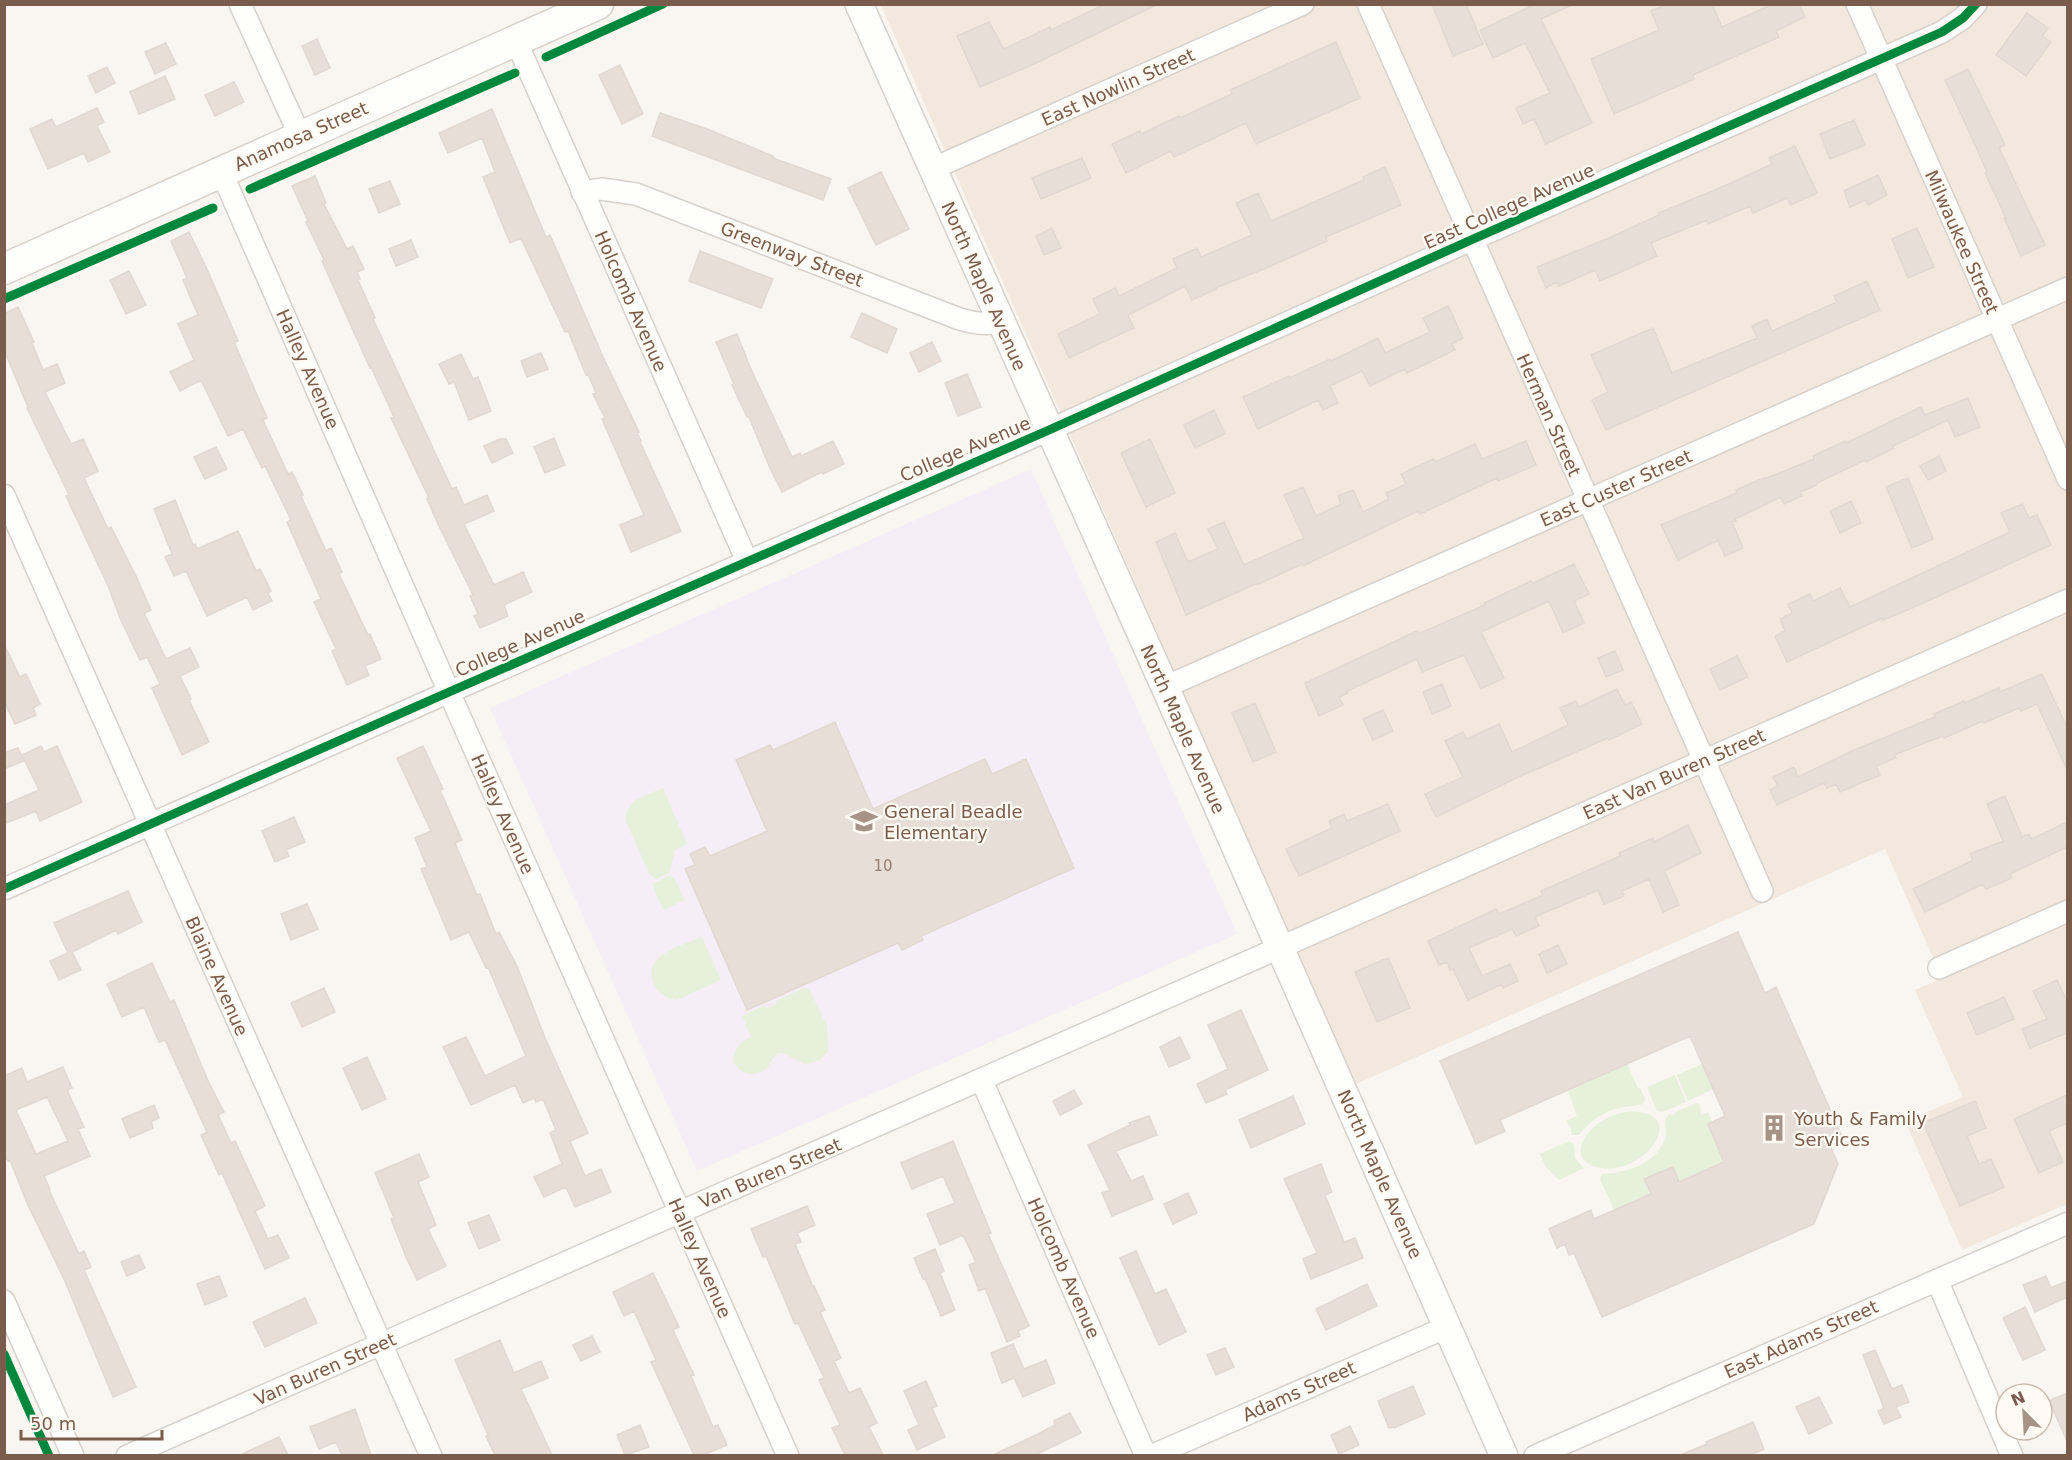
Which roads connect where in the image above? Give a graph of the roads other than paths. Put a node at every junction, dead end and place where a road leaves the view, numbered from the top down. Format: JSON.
{"nodes":[{"id":1,"x":240,"y":4,"type":"edge"},
{"id":2,"x":598,"y":4,"type":"edge"},
{"id":3,"x":859,"y":4,"type":"edge"},
{"id":4,"x":1303,"y":4,"type":"edge"},
{"id":5,"x":1368,"y":4,"type":"edge"},
{"id":6,"x":1857,"y":4,"type":"edge"},
{"id":7,"x":1976,"y":4,"type":"edge"},
{"id":8,"x":516,"y":40,"type":"junction"},
{"id":9,"x":1881,"y":59,"type":"junction"},
{"id":10,"x":300,"y":136,"type":"junction"},
{"id":11,"x":932,"y":169,"type":"junction"},
{"id":12,"x":221,"y":171,"type":"junction"},
{"id":13,"x":582,"y":192,"type":"junction"},
{"id":14,"x":1471,"y":240,"type":"junction"},
{"id":15,"x":4,"y":269,"type":"edge"},
{"id":16,"x":2067,"y":288,"type":"edge"},
{"id":17,"x":1996,"y":320,"type":"junction"},
{"id":18,"x":1000,"y":322,"type":"junction"},
{"id":19,"x":1049,"y":430,"type":"junction"},
{"id":20,"x":2067,"y":479,"type":"edge"},
{"id":21,"x":4,"y":495,"type":"edge"},
{"id":22,"x":1587,"y":501,"type":"junction"},
{"id":23,"x":747,"y":561,"type":"junction"},
{"id":24,"x":2067,"y":600,"type":"edge"},
{"id":25,"x":1165,"y":687,"type":"junction"},
{"id":26,"x":449,"y":692,"type":"junction"},
{"id":27,"x":1704,"y":761,"type":"junction"},
{"id":28,"x":151,"y":825,"type":"junction"},
{"id":29,"x":4,"y":889,"type":"edge"},
{"id":30,"x":1762,"y":891,"type":"dead end"},
{"id":31,"x":2067,"y":911,"type":"edge"},
{"id":32,"x":1280,"y":948,"type":"junction"},
{"id":33,"x":1939,"y":968,"type":"dead end"},
{"id":34,"x":982,"y":1081,"type":"junction"},
{"id":35,"x":680,"y":1212,"type":"junction"},
{"id":36,"x":2067,"y":1223,"type":"edge"},
{"id":37,"x":1937,"y":1280,"type":"junction"},
{"id":38,"x":4,"y":1301,"type":"edge"},
{"id":39,"x":1447,"y":1327,"type":"junction"},
{"id":40,"x":380,"y":1345,"type":"junction"},
{"id":41,"x":73,"y":1455,"type":"edge"},
{"id":42,"x":127,"y":1455,"type":"edge"},
{"id":43,"x":431,"y":1455,"type":"edge"},
{"id":44,"x":788,"y":1455,"type":"edge"},
{"id":45,"x":1146,"y":1455,"type":"edge"},
{"id":46,"x":1152,"y":1455,"type":"edge"},
{"id":47,"x":1504,"y":1455,"type":"edge"},
{"id":48,"x":1535,"y":1455,"type":"edge"},
{"id":49,"x":2013,"y":1455,"type":"edge"}],
"edges":[{"from":1,"to":10,"type":"street"},
{"from":2,"to":8,"type":"main road","name":"Anamosa Street"},
{"from":3,"to":11,"type":"street","name":"North Maple Avenue"},
{"from":4,"to":11,"type":"street","name":"East Nowlin Street"},
{"from":5,"to":14,"type":"street","name":"Herman Street"},
{"from":6,"to":9,"type":"street","name":"Milwaukee Street"},
{"from":7,"to":9,"type":"street","name":"East College Avenue"},
{"from":8,"to":10,"type":"main road","name":"Anamosa Street"},
{"from":8,"to":13,"type":"street","name":"Holcomb Avenue"},
{"from":9,"to":14,"type":"street","name":"East College Avenue"},
{"from":9,"to":17,"type":"street","name":"Milwaukee Street"},
{"from":10,"to":12,"type":"main road","name":"Anamosa Street"},
{"from":11,"to":18,"type":"street","name":"North Maple Avenue"},
{"from":12,"to":15,"type":"main road","name":"Anamosa Street"},
{"from":12,"to":26,"type":"street","name":"Halley Avenue"},
{"from":13,"to":18,"type":"street","name":"Greenway Street"},
{"from":13,"to":23,"type":"street","name":"Holcomb Avenue"},
{"from":14,"to":19,"type":"street","name":"East College Avenue"},
{"from":14,"to":22,"type":"street","name":"Herman Street"},
{"from":16,"to":17,"type":"street","name":"East Custer Street"},
{"from":17,"to":20,"type":"street","name":"Milwaukee Street"},
{"from":17,"to":22,"type":"street","name":"East Custer Street"},
{"from":18,"to":19,"type":"street","name":"North Maple Avenue"},
{"from":19,"to":23,"type":"street","name":"College Avenue"},
{"from":19,"to":25,"type":"street","name":"North Maple Avenue"},
{"from":21,"to":28,"type":"street","name":"Blaine Avenue"},
{"from":22,"to":25,"type":"street","name":"East Custer Street"},
{"from":22,"to":27,"type":"street","name":"Herman Street"},
{"from":23,"to":26,"type":"street","name":"College Avenue"},
{"from":24,"to":27,"type":"street","name":"East Van Buren Street"},
{"from":25,"to":32,"type":"street","name":"North Maple Avenue"},
{"from":26,"to":28,"type":"street","name":"College Avenue"},
{"from":26,"to":35,"type":"street","name":"Halley Avenue"},
{"from":27,"to":30,"type":"street","name":"Herman Street"},
{"from":27,"to":32,"type":"street","name":"East Van Buren Street"},
{"from":28,"to":29,"type":"street","name":"College Avenue"},
{"from":28,"to":40,"type":"street","name":"Blaine Avenue"},
{"from":31,"to":33,"type":"street"},
{"from":32,"to":34,"type":"street","name":"Van Buren Street"},
{"from":32,"to":39,"type":"street","name":"North Maple Avenue"},
{"from":34,"to":35,"type":"street","name":"Van Buren Street"},
{"from":34,"to":45,"type":"street","name":"Holcomb Avenue"},
{"from":35,"to":40,"type":"street","name":"Van Buren Street"},
{"from":35,"to":44,"type":"street","name":"Halley Avenue"},
{"from":36,"to":37,"type":"street","name":"East Adams Street"},
{"from":37,"to":48,"type":"street","name":"East Adams Street"},
{"from":37,"to":49,"type":"street"},
{"from":38,"to":41,"type":"street"},
{"from":39,"to":46,"type":"street","name":"Adams Street"},
{"from":39,"to":47,"type":"street","name":"North Maple Avenue"},
{"from":40,"to":42,"type":"street","name":"Van Buren Street"},
{"from":40,"to":43,"type":"street","name":"Blaine Avenue"}]}
